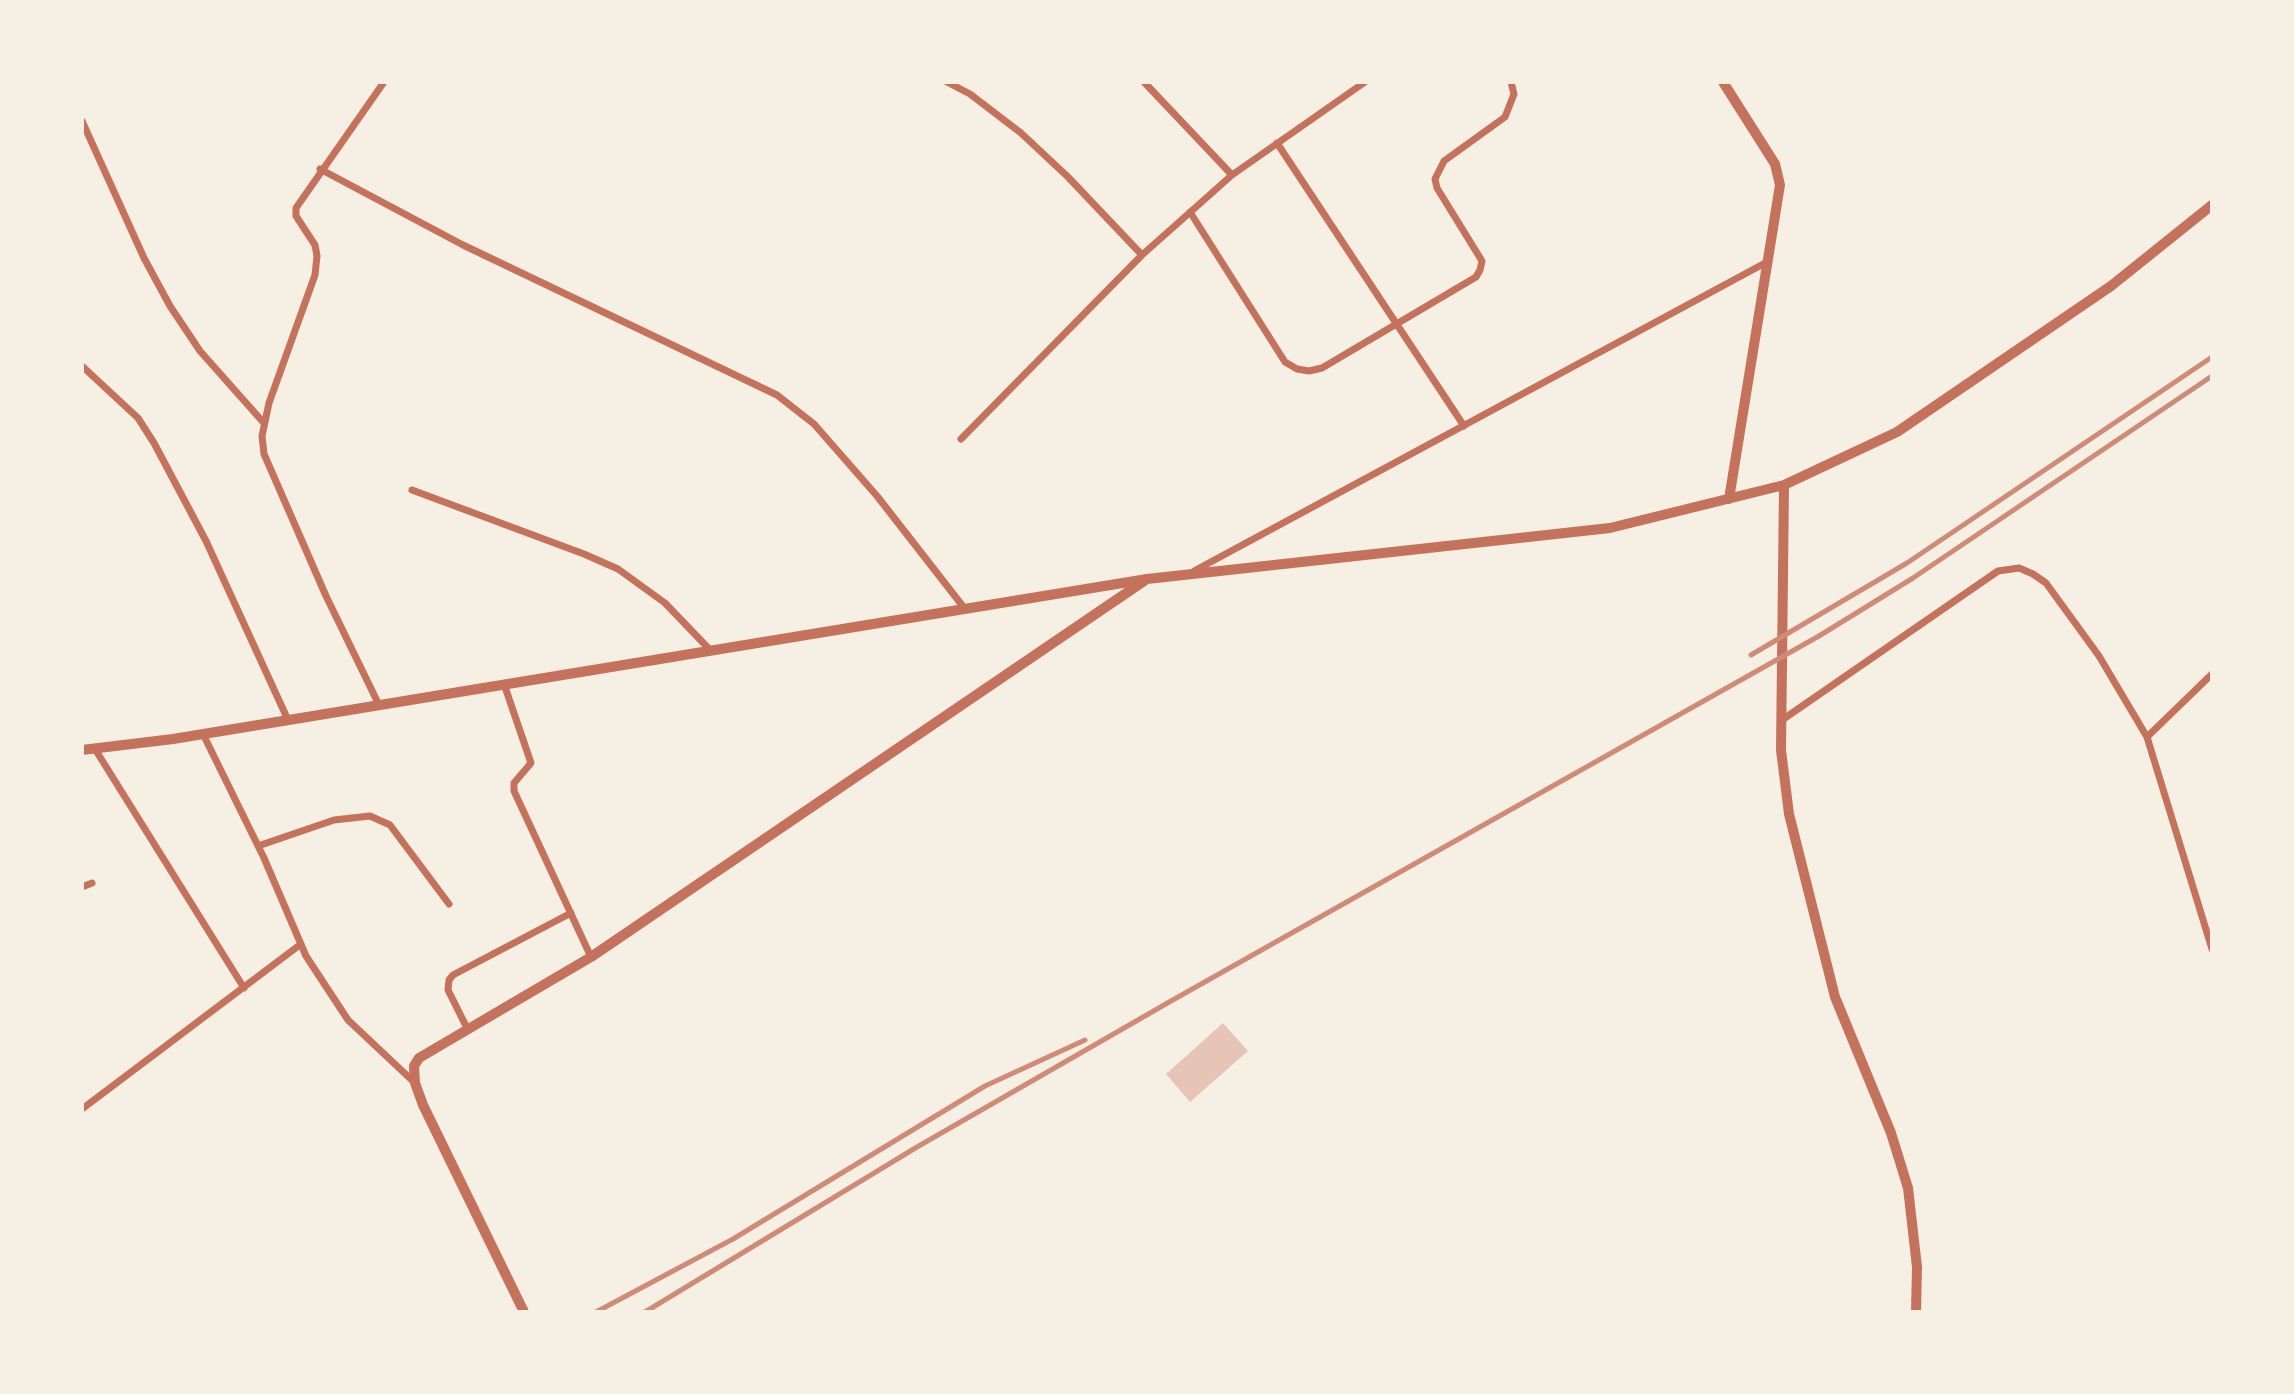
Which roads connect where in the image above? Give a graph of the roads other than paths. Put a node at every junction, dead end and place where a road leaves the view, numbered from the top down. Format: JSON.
{"nodes":[{"id":1,"x":384,"y":82,"type":"edge"},
{"id":2,"x":947,"y":82,"type":"edge"},
{"id":3,"x":1144,"y":82,"type":"edge"},
{"id":4,"x":1365,"y":82,"type":"edge"},
{"id":5,"x":1511,"y":82,"type":"edge"},
{"id":6,"x":1723,"y":82,"type":"edge"},
{"id":7,"x":82,"y":121,"type":"edge"},
{"id":8,"x":1277,"y":143,"type":"junction"},
{"id":9,"x":320,"y":169,"type":"junction"},
{"id":10,"x":1232,"y":176,"type":"junction"},
{"id":11,"x":2212,"y":205,"type":"edge"},
{"id":12,"x":1190,"y":212,"type":"junction"},
{"id":13,"x":1142,"y":255,"type":"junction"},
{"id":14,"x":1767,"y":262,"type":"junction"},
{"id":15,"x":1394,"y":323,"type":"junction"},
{"id":16,"x":82,"y":366,"type":"edge"},
{"id":17,"x":263,"y":422,"type":"junction"},
{"id":18,"x":1464,"y":426,"type":"junction"},
{"id":19,"x":961,"y":439,"type":"dead end"},
{"id":20,"x":1784,"y":485,"type":"junction"},
{"id":21,"x":412,"y":490,"type":"dead end"},
{"id":22,"x":1729,"y":499,"type":"junction"},
{"id":23,"x":1187,"y":575,"type":"junction"},
{"id":24,"x":1147,"y":579,"type":"junction"},
{"id":25,"x":965,"y":609,"type":"junction"},
{"id":26,"x":710,"y":650,"type":"junction"},
{"id":27,"x":2212,"y":674,"type":"edge"},
{"id":28,"x":504,"y":684,"type":"junction"},
{"id":29,"x":379,"y":705,"type":"junction"},
{"id":30,"x":288,"y":720,"type":"junction"},
{"id":31,"x":1782,"y":720,"type":"junction"},
{"id":32,"x":203,"y":734,"type":"junction"},
{"id":33,"x":2147,"y":737,"type":"junction"},
{"id":34,"x":95,"y":749,"type":"junction"},
{"id":35,"x":82,"y":750,"type":"edge"},
{"id":36,"x":258,"y":846,"type":"junction"},
{"id":37,"x":92,"y":883,"type":"dead end"},
{"id":38,"x":82,"y":887,"type":"edge"},
{"id":39,"x":449,"y":904,"type":"dead end"},
{"id":40,"x":572,"y":913,"type":"junction"},
{"id":41,"x":301,"y":944,"type":"junction"},
{"id":42,"x":2212,"y":949,"type":"edge"},
{"id":43,"x":592,"y":957,"type":"junction"},
{"id":44,"x":244,"y":988,"type":"junction"},
{"id":45,"x":467,"y":1028,"type":"junction"},
{"id":46,"x":415,"y":1083,"type":"junction"},
{"id":47,"x":82,"y":1109,"type":"edge"},
{"id":48,"x":524,"y":1312,"type":"edge"},
{"id":49,"x":1916,"y":1312,"type":"edge"}],
"edges":[{"from":1,"to":9,"type":"street"},
{"from":2,"to":13,"type":"street"},
{"from":3,"to":10,"type":"street"},
{"from":4,"to":8,"type":"street"},
{"from":5,"to":15,"type":"street"},
{"from":6,"to":14,"type":"street"},
{"from":7,"to":17,"type":"street"},
{"from":8,"to":10,"type":"street"},
{"from":8,"to":15,"type":"street"},
{"from":9,"to":17,"type":"street"},
{"from":9,"to":25,"type":"street"},
{"from":10,"to":12,"type":"street"},
{"from":11,"to":20,"type":"street"},
{"from":12,"to":13,"type":"street"},
{"from":12,"to":15,"type":"street"},
{"from":13,"to":19,"type":"street"},
{"from":14,"to":18,"type":"street"},
{"from":14,"to":22,"type":"street"},
{"from":15,"to":18,"type":"street"},
{"from":16,"to":30,"type":"street"},
{"from":17,"to":29,"type":"street"},
{"from":18,"to":23,"type":"street"},
{"from":20,"to":22,"type":"street"},
{"from":20,"to":31,"type":"street"},
{"from":21,"to":26,"type":"street"},
{"from":22,"to":23,"type":"street"},
{"from":23,"to":24,"type":"street"},
{"from":24,"to":25,"type":"street"},
{"from":24,"to":43,"type":"street"},
{"from":25,"to":26,"type":"street"},
{"from":26,"to":28,"type":"street"},
{"from":27,"to":33,"type":"street"},
{"from":28,"to":29,"type":"street"},
{"from":28,"to":40,"type":"street"},
{"from":29,"to":30,"type":"street"},
{"from":30,"to":32,"type":"street"},
{"from":31,"to":33,"type":"street"},
{"from":31,"to":49,"type":"street"},
{"from":32,"to":34,"type":"street"},
{"from":32,"to":36,"type":"street"},
{"from":33,"to":42,"type":"street"},
{"from":34,"to":35,"type":"street"},
{"from":34,"to":44,"type":"street"},
{"from":36,"to":39,"type":"street"},
{"from":36,"to":41,"type":"street"},
{"from":37,"to":38,"type":"street"},
{"from":40,"to":43,"type":"street"},
{"from":40,"to":45,"type":"street"},
{"from":41,"to":44,"type":"street"},
{"from":41,"to":46,"type":"street"},
{"from":43,"to":45,"type":"street"},
{"from":44,"to":47,"type":"street"},
{"from":45,"to":46,"type":"street"},
{"from":46,"to":48,"type":"street"}]}
